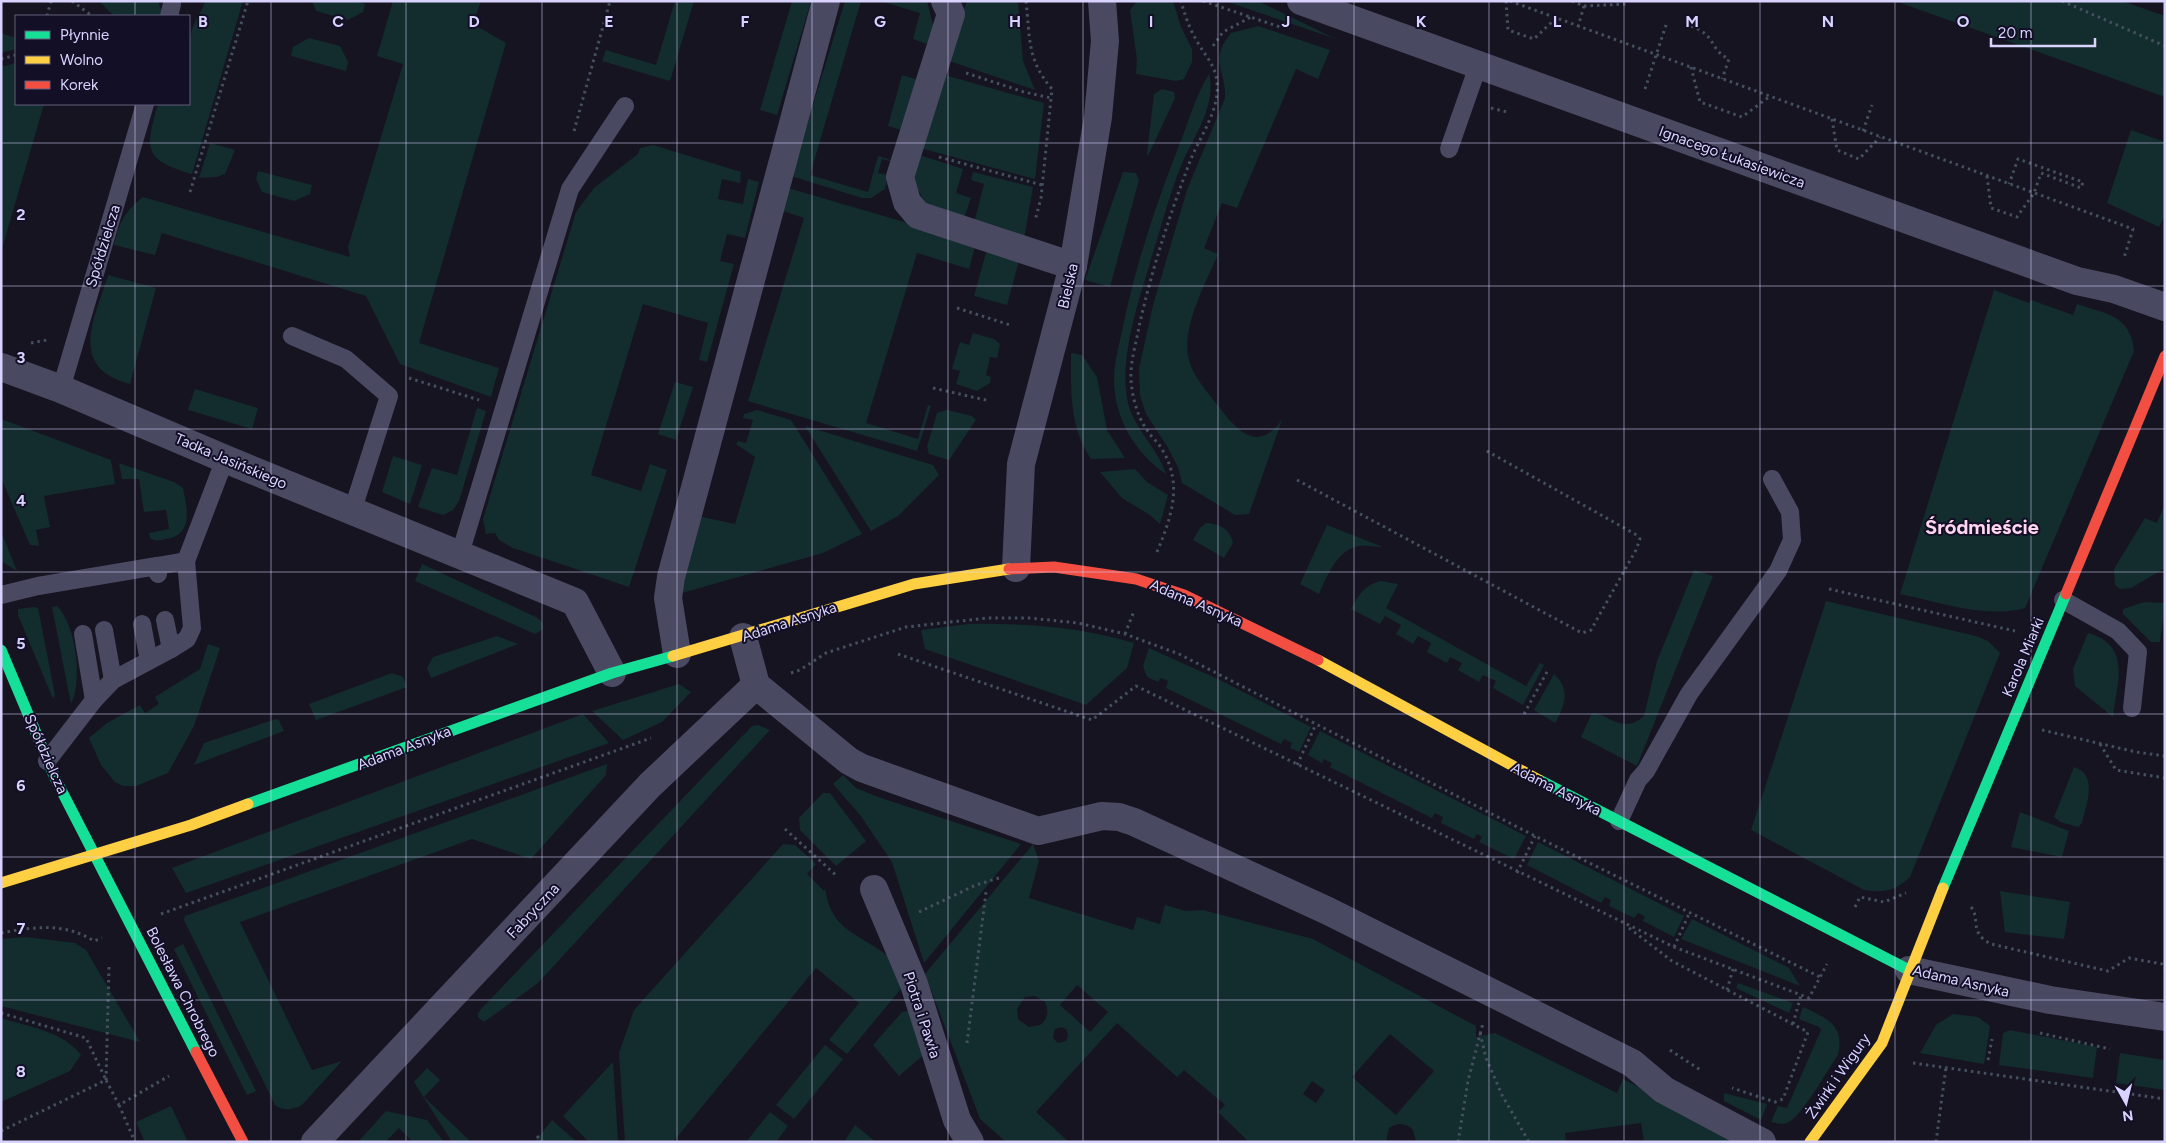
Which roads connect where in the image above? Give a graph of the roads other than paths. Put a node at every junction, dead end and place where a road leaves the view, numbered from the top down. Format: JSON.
{"nodes":[{"id":1,"x":826,"y":1,"type":"edge"},
{"id":2,"x":945,"y":1,"type":"edge"},
{"id":3,"x":1102,"y":1,"type":"edge"},
{"id":4,"x":1301,"y":1,"type":"edge"},
{"id":5,"x":1478,"y":66,"type":"junction"},
{"id":6,"x":145,"y":105,"type":"edge"},
{"id":7,"x":625,"y":106,"type":"dead end"},
{"id":8,"x":1449,"y":149,"type":"dead end"},
{"id":9,"x":1073,"y":266,"type":"junction"},
{"id":10,"x":2165,"y":307,"type":"edge"},
{"id":11,"x":292,"y":336,"type":"dead end"},
{"id":12,"x":2165,"y":356,"type":"edge"},
{"id":13,"x":1,"y":367,"type":"edge"},
{"id":14,"x":61,"y":389,"type":"junction"},
{"id":15,"x":225,"y":459,"type":"junction"},
{"id":16,"x":1772,"y":479,"type":"dead end"},
{"id":17,"x":352,"y":512,"type":"junction"},
{"id":18,"x":460,"y":554,"type":"junction"},
{"id":19,"x":186,"y":561,"type":"junction"},
{"id":20,"x":1016,"y":568,"type":"junction"},
{"id":21,"x":1,"y":595,"type":"edge"},
{"id":22,"x":2063,"y":600,"type":"junction"},
{"id":23,"x":165,"y":620,"type":"dead end"},
{"id":24,"x":142,"y":624,"type":"dead end"},
{"id":25,"x":104,"y":630,"type":"dead end"},
{"id":26,"x":83,"y":634,"type":"dead end"},
{"id":27,"x":743,"y":637,"type":"junction"},
{"id":28,"x":171,"y":649,"type":"junction"},
{"id":29,"x":1,"y":650,"type":"edge"},
{"id":30,"x":677,"y":654,"type":"junction"},
{"id":31,"x":149,"y":661,"type":"junction"},
{"id":32,"x":612,"y":673,"type":"junction"},
{"id":33,"x":113,"y":680,"type":"junction"},
{"id":34,"x":756,"y":684,"type":"junction"},
{"id":35,"x":94,"y":700,"type":"junction"},
{"id":36,"x":2132,"y":708,"type":"dead end"},
{"id":37,"x":48,"y":761,"type":"junction"},
{"id":38,"x":1619,"y":821,"type":"junction"},
{"id":39,"x":95,"y":856,"type":"junction"},
{"id":40,"x":1,"y":883,"type":"edge"},
{"id":41,"x":874,"y":889,"type":"dead end"},
{"id":42,"x":1909,"y":970,"type":"junction"},
{"id":43,"x":2165,"y":1017,"type":"edge"},
{"id":44,"x":243,"y":1142,"type":"edge"},
{"id":45,"x":316,"y":1142,"type":"edge"},
{"id":46,"x":970,"y":1142,"type":"edge"},
{"id":47,"x":1762,"y":1142,"type":"edge"},
{"id":48,"x":1810,"y":1142,"type":"edge"}],
"edges":[{"from":1,"to":30,"type":"street"},
{"from":2,"to":9,"type":"street"},
{"from":3,"to":9,"type":"street","name":"Bielska"},
{"from":4,"to":5,"type":"street","name":"Ignacego Łukasiewicza"},
{"from":5,"to":8,"type":"lane"},
{"from":5,"to":10,"type":"street","name":"Ignacego Łukasiewicza"},
{"from":6,"to":14,"type":"lane","name":"Spółdzielcza"},
{"from":7,"to":18,"type":"lane"},
{"from":9,"to":20,"type":"street","name":"Bielska"},
{"from":11,"to":17,"type":"lane"},
{"from":12,"to":22,"type":"street","name":"Karola Miarki"},
{"from":13,"to":14,"type":"street","name":"Tadka Jasińskiego"},
{"from":14,"to":15,"type":"street","name":"Tadka Jasińskiego"},
{"from":15,"to":17,"type":"street","name":"Tadka Jasińskiego"},
{"from":15,"to":19,"type":"lane"},
{"from":16,"to":38,"type":"lane"},
{"from":17,"to":18,"type":"street","name":"Tadka Jasińskiego"},
{"from":18,"to":32,"type":"street","name":"Tadka Jasińskiego"},
{"from":19,"to":21,"type":"lane"},
{"from":19,"to":28,"type":"lane"},
{"from":20,"to":27,"type":"street","name":"Adama Asnyka"},
{"from":20,"to":38,"type":"street","name":"Adama Asnyka"},
{"from":22,"to":36,"type":"lane"},
{"from":22,"to":42,"type":"street","name":"Karola Miarki"},
{"from":23,"to":28,"type":"lane"},
{"from":24,"to":31,"type":"lane"},
{"from":25,"to":33,"type":"lane"},
{"from":26,"to":35,"type":"lane"},
{"from":27,"to":30,"type":"street","name":"Adama Asnyka"},
{"from":27,"to":34,"type":"street"},
{"from":28,"to":31,"type":"lane"},
{"from":29,"to":37,"type":"street","name":"Spółdzielcza"},
{"from":30,"to":32,"type":"street","name":"Adama Asnyka"},
{"from":31,"to":33,"type":"lane"},
{"from":32,"to":39,"type":"street","name":"Adama Asnyka"},
{"from":33,"to":35,"type":"lane"},
{"from":34,"to":45,"type":"street","name":"Fabryczna"},
{"from":34,"to":47,"type":"street"},
{"from":35,"to":37,"type":"lane"},
{"from":37,"to":39,"type":"street","name":"Spółdzielcza"},
{"from":38,"to":42,"type":"street","name":"Adama Asnyka"},
{"from":39,"to":40,"type":"street","name":"Adama Asnyka"},
{"from":39,"to":44,"type":"street","name":"Bolesława Chrobrego"},
{"from":41,"to":46,"type":"street","name":"Piotra i Pawła"},
{"from":42,"to":43,"type":"street","name":"Adama Asnyka"},
{"from":42,"to":48,"type":"street","name":"Żwirki i Wigury"}]}
